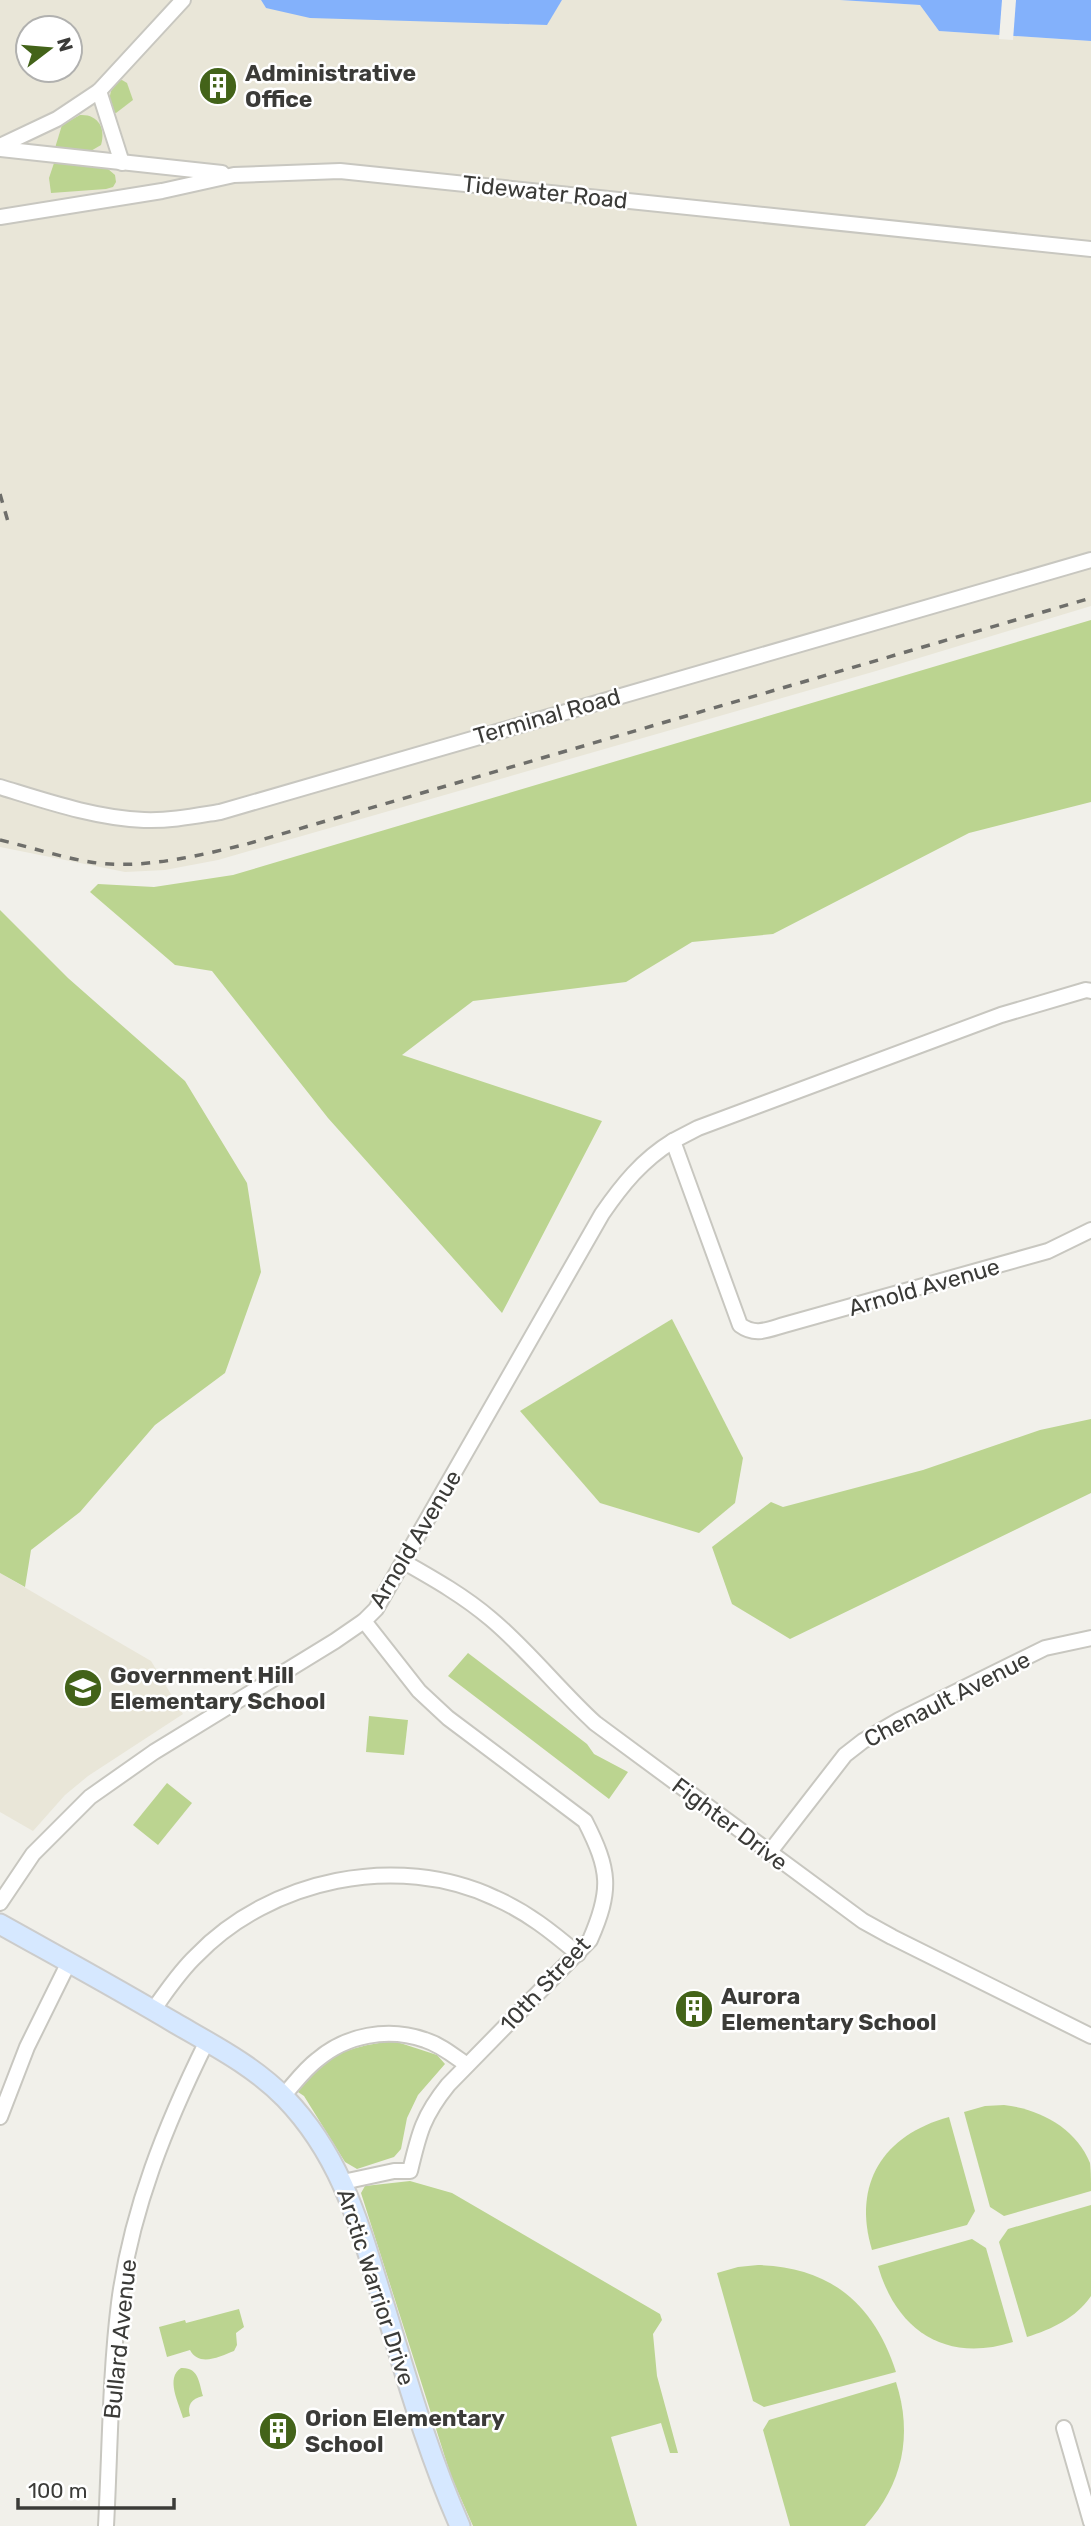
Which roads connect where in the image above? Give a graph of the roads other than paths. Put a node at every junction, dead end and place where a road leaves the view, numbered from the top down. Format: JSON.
{"nodes":[{"id":1,"x":183,"y":0,"type":"edge"},
{"id":2,"x":99,"y":91,"type":"junction"},
{"id":3,"x":0,"y":147,"type":"edge"},
{"id":4,"x":122,"y":163,"type":"junction"},
{"id":5,"x":234,"y":175,"type":"junction"},
{"id":6,"x":0,"y":217,"type":"edge"},
{"id":7,"x":1091,"y":249,"type":"edge"},
{"id":8,"x":1091,"y":560,"type":"edge"},
{"id":9,"x":0,"y":787,"type":"edge"},
{"id":10,"x":1091,"y":991,"type":"edge"},
{"id":11,"x":673,"y":1142,"type":"junction"},
{"id":12,"x":1091,"y":1230,"type":"edge"},
{"id":13,"x":404,"y":1562,"type":"junction"},
{"id":14,"x":364,"y":1621,"type":"junction"},
{"id":15,"x":1091,"y":1638,"type":"edge"},
{"id":16,"x":769,"y":1853,"type":"junction"},
{"id":17,"x":0,"y":1903,"type":"edge"},
{"id":18,"x":0,"y":1924,"type":"edge"},
{"id":19,"x":578,"y":1954,"type":"junction"},
{"id":20,"x":69,"y":1962,"type":"junction"},
{"id":21,"x":153,"y":2010,"type":"junction"},
{"id":22,"x":1091,"y":2036,"type":"edge"},
{"id":23,"x":207,"y":2041,"type":"junction"},
{"id":24,"x":467,"y":2065,"type":"junction"},
{"id":25,"x":283,"y":2096,"type":"junction"},
{"id":26,"x":0,"y":2117,"type":"edge"},
{"id":27,"x":343,"y":2182,"type":"junction"},
{"id":28,"x":1064,"y":2428,"type":"dead end"},
{"id":29,"x":1091,"y":2522,"type":"edge"},
{"id":30,"x":106,"y":2526,"type":"edge"},
{"id":31,"x":460,"y":2526,"type":"edge"}],
"edges":[{"from":1,"to":2,"type":"street"},
{"from":2,"to":3,"type":"street"},
{"from":2,"to":4,"type":"street"},
{"from":3,"to":4,"type":"street"},
{"from":4,"to":5,"type":"street"},
{"from":5,"to":6,"type":"street","name":"Tidewater Road"},
{"from":5,"to":7,"type":"street","name":"Tidewater Road"},
{"from":8,"to":9,"type":"street","name":"Terminal Road"},
{"from":10,"to":11,"type":"street","name":"Arnold Avenue"},
{"from":11,"to":12,"type":"street","name":"Arnold Avenue"},
{"from":11,"to":13,"type":"street","name":"Arnold Avenue"},
{"from":13,"to":14,"type":"street","name":"Arnold Avenue"},
{"from":13,"to":16,"type":"street","name":"Fighter Drive"},
{"from":14,"to":17,"type":"street","name":"Arnold Avenue"},
{"from":14,"to":19,"type":"street","name":"10th Street"},
{"from":15,"to":16,"type":"street","name":"Chenault Avenue"},
{"from":16,"to":22,"type":"street","name":"Fighter Drive"},
{"from":18,"to":20,"type":"main road","name":"Arctic Warrior Drive"},
{"from":19,"to":21,"type":"street"},
{"from":19,"to":24,"type":"street","name":"10th Street"},
{"from":20,"to":21,"type":"main road","name":"Arctic Warrior Drive"},
{"from":20,"to":26,"type":"street"},
{"from":21,"to":23,"type":"main road","name":"Arctic Warrior Drive"},
{"from":23,"to":25,"type":"main road","name":"Arctic Warrior Drive"},
{"from":23,"to":30,"type":"street","name":"Bullard Avenue"},
{"from":24,"to":25,"type":"street"},
{"from":24,"to":27,"type":"street","name":"10th Street"},
{"from":25,"to":27,"type":"main road","name":"Arctic Warrior Drive"},
{"from":27,"to":31,"type":"main road","name":"Arctic Warrior Drive"},
{"from":28,"to":29,"type":"street"}]}
